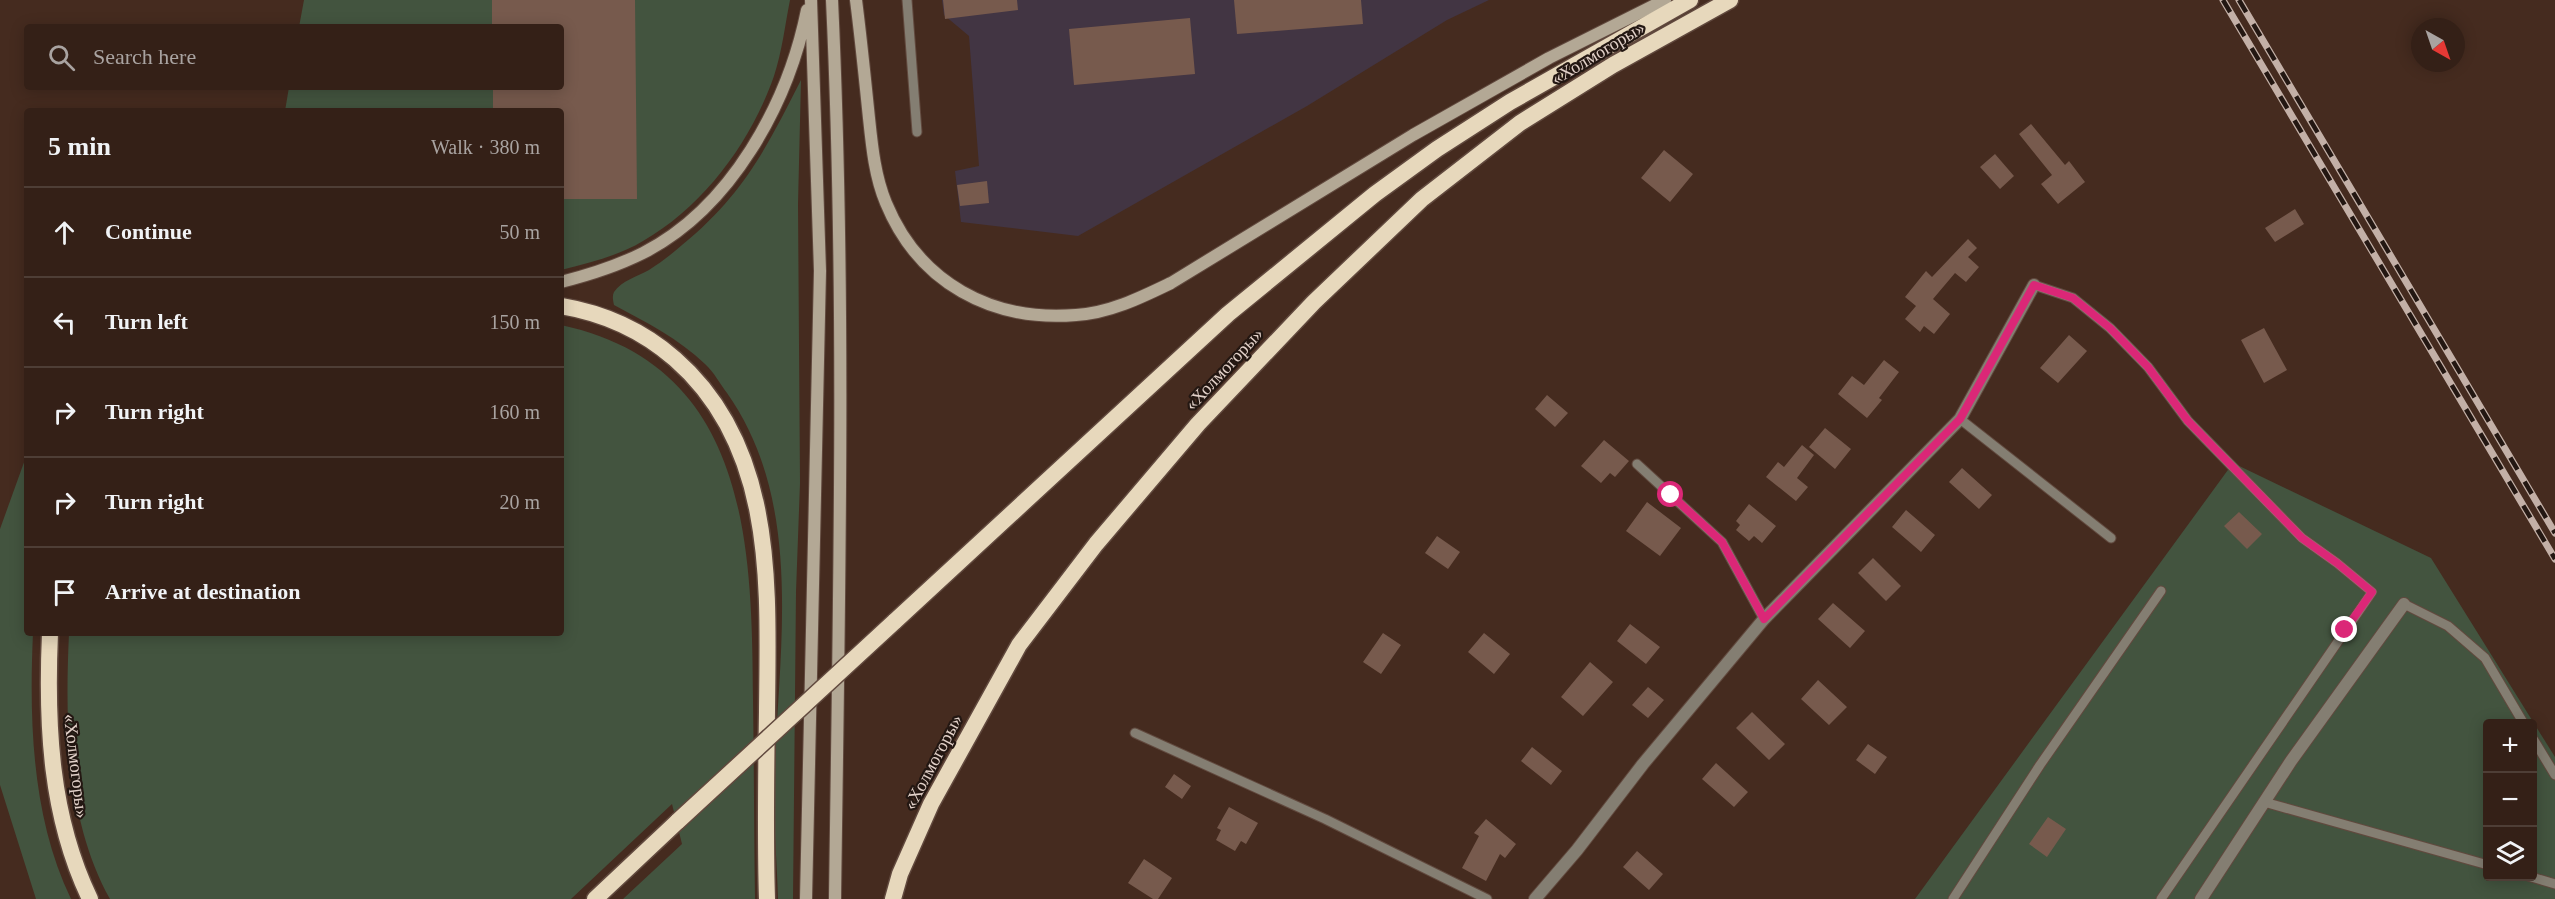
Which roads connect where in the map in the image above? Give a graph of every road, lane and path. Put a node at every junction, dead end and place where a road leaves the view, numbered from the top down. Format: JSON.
{"nodes":[{"id":1,"x":810,"y":0,"type":"edge"},
{"id":2,"x":832,"y":0,"type":"edge"},
{"id":3,"x":856,"y":0,"type":"edge"},
{"id":4,"x":907,"y":0,"type":"edge"},
{"id":5,"x":1665,"y":0,"type":"edge"},
{"id":6,"x":1690,"y":0,"type":"edge"},
{"id":7,"x":1730,"y":0,"type":"edge"},
{"id":8,"x":917,"y":132,"type":"dead end"},
{"id":9,"x":564,"y":281,"type":"edge"},
{"id":10,"x":2034,"y":285,"type":"joint"},
{"id":11,"x":564,"y":307,"type":"edge"},
{"id":12,"x":1960,"y":419,"type":"junction"},
{"id":13,"x":1637,"y":464,"type":"dead end"},
{"id":14,"x":2111,"y":538,"type":"dead end"},
{"id":15,"x":2161,"y":591,"type":"dead end"},
{"id":16,"x":2404,"y":604,"type":"joint"},
{"id":17,"x":1764,"y":619,"type":"junction"},
{"id":18,"x":50,"y":636,"type":"edge"},
{"id":19,"x":2522,"y":719,"type":"edge"},
{"id":20,"x":1135,"y":733,"type":"dead end"},
{"id":21,"x":2537,"y":745,"type":"edge"},
{"id":22,"x":2555,"y":775,"type":"edge"},
{"id":23,"x":2264,"y":802,"type":"junction"},
{"id":24,"x":2483,"y":864,"type":"edge"},
{"id":25,"x":2537,"y":879,"type":"edge"},
{"id":26,"x":2555,"y":884,"type":"edge"},
{"id":27,"x":90,"y":899,"type":"edge"},
{"id":28,"x":596,"y":899,"type":"edge"},
{"id":29,"x":767,"y":899,"type":"edge"},
{"id":30,"x":806,"y":899,"type":"edge"},
{"id":31,"x":835,"y":899,"type":"edge"},
{"id":32,"x":892,"y":899,"type":"edge"},
{"id":33,"x":1487,"y":899,"type":"edge"},
{"id":34,"x":1535,"y":899,"type":"edge"},
{"id":35,"x":1953,"y":899,"type":"edge"},
{"id":36,"x":2161,"y":899,"type":"edge"},
{"id":37,"x":2201,"y":899,"type":"edge"}],
"edges":[{"from":1,"to":9,"type":"main road"},
{"from":1,"to":30,"type":"main road"},
{"from":2,"to":31,"type":"main road"},
{"from":3,"to":5,"type":"main road"},
{"from":4,"to":8,"type":"lane"},
{"from":6,"to":28,"type":"highway","name":"«Холмогоры»","bridge":true},
{"from":7,"to":32,"type":"highway","name":"«Холмогоры»"},
{"from":10,"to":12,"type":"street"},
{"from":10,"to":36,"type":"lane"},
{"from":11,"to":29,"type":"highway"},
{"from":12,"to":14,"type":"lane"},
{"from":12,"to":17,"type":"street"},
{"from":13,"to":17,"type":"lane"},
{"from":15,"to":35,"type":"lane"},
{"from":16,"to":19,"type":"lane"},
{"from":16,"to":23,"type":"street"},
{"from":17,"to":34,"type":"street"},
{"from":18,"to":27,"type":"highway","name":"«Холмогоры»"},
{"from":20,"to":33,"type":"lane"},
{"from":21,"to":22,"type":"lane"},
{"from":23,"to":24,"type":"lane"},
{"from":23,"to":37,"type":"street"},
{"from":25,"to":26,"type":"lane"}]}
